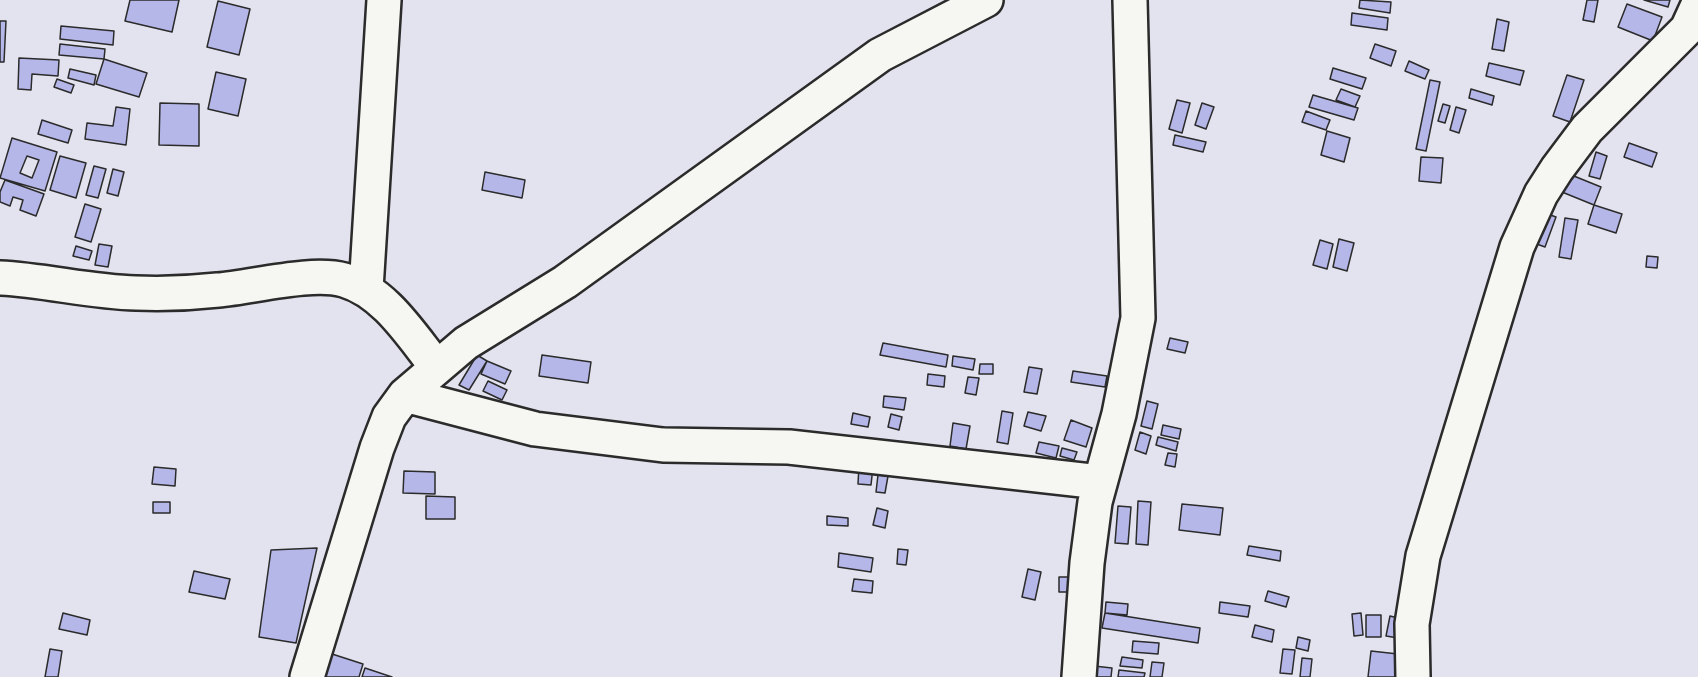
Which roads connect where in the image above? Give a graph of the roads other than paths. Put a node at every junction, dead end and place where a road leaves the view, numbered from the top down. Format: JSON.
{"nodes":[{"id":1,"x":384,"y":0,"type":"edge"},
{"id":2,"x":986,"y":0,"type":"edge"},
{"id":3,"x":1130,"y":0,"type":"edge"},
{"id":4,"x":1698,"y":5,"type":"edge"},
{"id":5,"x":0,"y":278,"type":"edge"},
{"id":6,"x":366,"y":290,"type":"junction"},
{"id":7,"x":436,"y":366,"type":"junction"},
{"id":8,"x":405,"y":395,"type":"junction"},
{"id":9,"x":1100,"y":482,"type":"junction"},
{"id":10,"x":307,"y":677,"type":"edge"},
{"id":11,"x":1079,"y":677,"type":"edge"},
{"id":12,"x":1413,"y":677,"type":"edge"}],
"edges":[{"from":1,"to":6,"type":"street"},
{"from":2,"to":7,"type":"street"},
{"from":3,"to":9,"type":"street"},
{"from":4,"to":12,"type":"street"},
{"from":5,"to":6,"type":"street"},
{"from":6,"to":7,"type":"street"},
{"from":7,"to":8,"type":"street"},
{"from":8,"to":9,"type":"street"},
{"from":8,"to":10,"type":"street"},
{"from":9,"to":11,"type":"street"}]}
